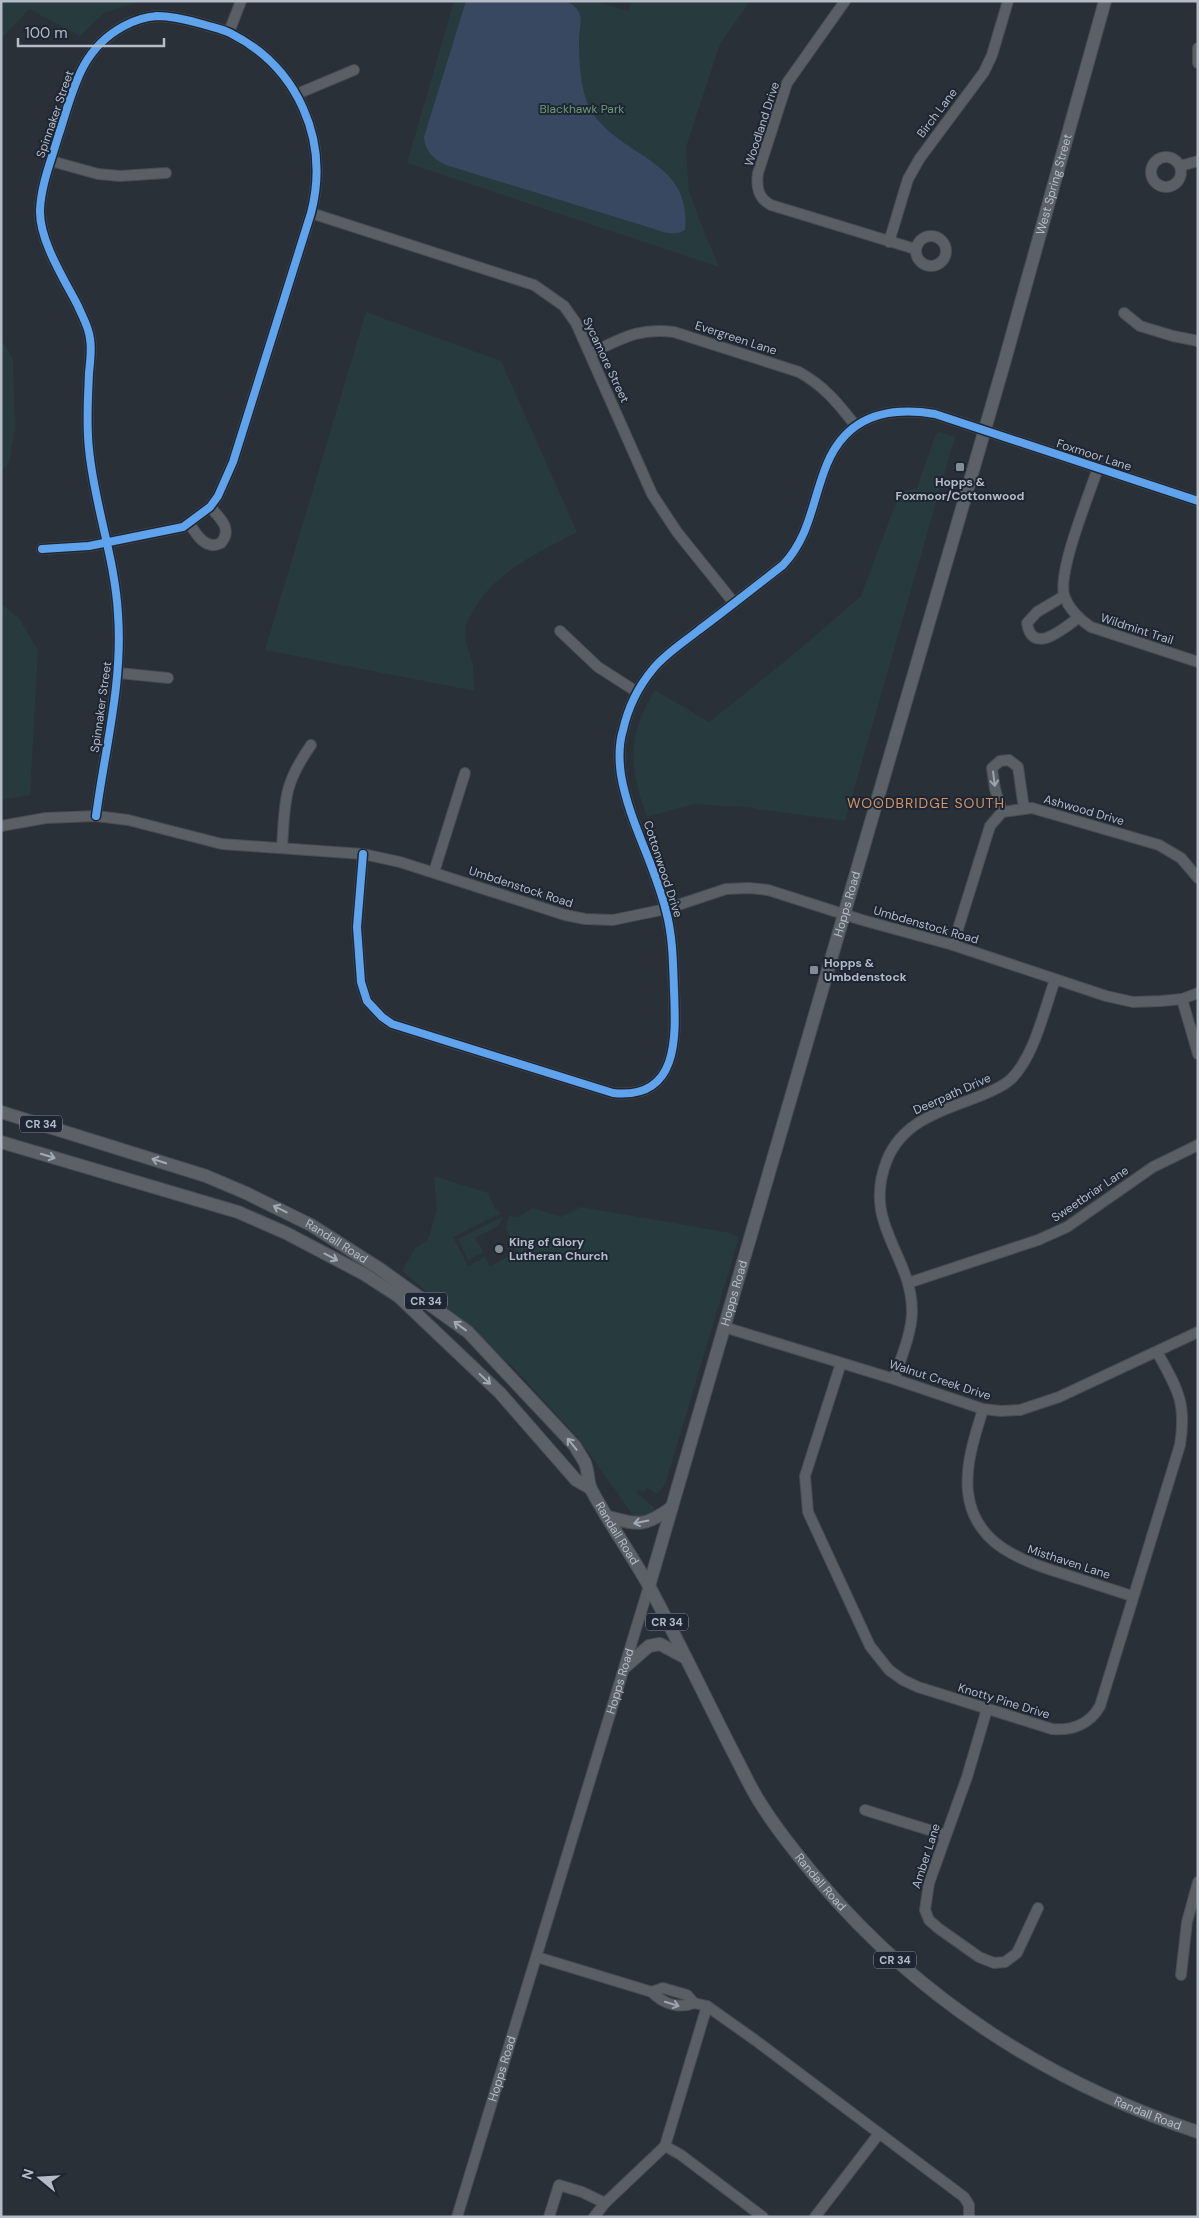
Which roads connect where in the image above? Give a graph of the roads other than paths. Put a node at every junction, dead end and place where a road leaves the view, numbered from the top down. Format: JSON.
{"nodes":[{"id":1,"x":241,"y":1,"type":"edge"},
{"id":2,"x":845,"y":1,"type":"edge"},
{"id":3,"x":1008,"y":1,"type":"edge"},
{"id":4,"x":1105,"y":1,"type":"edge"},
{"id":5,"x":229,"y":32,"type":"junction"},
{"id":6,"x":1198,"y":48,"type":"edge"},
{"id":7,"x":1198,"y":63,"type":"edge"},
{"id":8,"x":354,"y":70,"type":"dead end"},
{"id":9,"x":297,"y":94,"type":"junction"},
{"id":10,"x":50,"y":161,"type":"junction"},
{"id":11,"x":1198,"y":161,"type":"edge"},
{"id":12,"x":1180,"y":166,"type":"dead end"},
{"id":13,"x":166,"y":173,"type":"dead end"},
{"id":14,"x":310,"y":213,"type":"junction"},
{"id":15,"x":889,"y":242,"type":"junction"},
{"id":16,"x":915,"y":249,"type":"dead end"},
{"id":17,"x":1124,"y":313,"type":"dead end"},
{"id":18,"x":1198,"y":341,"type":"edge"},
{"id":19,"x":591,"y":353,"type":"junction"},
{"id":20,"x":1003,"y":367,"type":"joint"},
{"id":21,"x":855,"y":424,"type":"junction"},
{"id":22,"x":984,"y":432,"type":"junction"},
{"id":23,"x":1098,"y":468,"type":"junction"},
{"id":24,"x":1198,"y":501,"type":"edge"},
{"id":25,"x":210,"y":507,"type":"junction"},
{"id":26,"x":188,"y":523,"type":"junction"},
{"id":27,"x":106,"y":542,"type":"junction"},
{"id":28,"x":42,"y":550,"type":"dead end"},
{"id":29,"x":1064,"y":596,"type":"junction"},
{"id":30,"x":734,"y":603,"type":"junction"},
{"id":31,"x":1078,"y":618,"type":"junction"},
{"id":32,"x":560,"y":631,"type":"dead end"},
{"id":33,"x":1198,"y":662,"type":"edge"},
{"id":34,"x":119,"y":673,"type":"junction"},
{"id":35,"x":168,"y":678,"type":"dead end"},
{"id":36,"x":637,"y":692,"type":"junction"},
{"id":37,"x":311,"y":745,"type":"dead end"},
{"id":38,"x":465,"y":773,"type":"dead end"},
{"id":39,"x":1024,"y":809,"type":"junction"},
{"id":40,"x":1002,"y":812,"type":"junction"},
{"id":41,"x":96,"y":816,"type":"junction"},
{"id":42,"x":1,"y":826,"type":"edge"},
{"id":43,"x":282,"y":848,"type":"junction"},
{"id":44,"x":363,"y":854,"type":"junction"},
{"id":45,"x":434,"y":872,"type":"junction"},
{"id":46,"x":1198,"y":878,"type":"edge"},
{"id":47,"x":666,"y":909,"type":"junction"},
{"id":48,"x":844,"y":914,"type":"junction"},
{"id":49,"x":953,"y":945,"type":"junction"},
{"id":50,"x":1055,"y":980,"type":"junction"},
{"id":51,"x":1198,"y":993,"type":"edge"},
{"id":52,"x":1182,"y":999,"type":"junction"},
{"id":53,"x":1198,"y":1054,"type":"edge"},
{"id":54,"x":1,"y":1112,"type":"edge"},
{"id":55,"x":1,"y":1142,"type":"edge"},
{"id":56,"x":1198,"y":1145,"type":"edge"},
{"id":57,"x":908,"y":1283,"type":"junction"},
{"id":58,"x":724,"y":1328,"type":"junction"},
{"id":59,"x":1198,"y":1332,"type":"edge"},
{"id":60,"x":1157,"y":1352,"type":"junction"},
{"id":61,"x":841,"y":1363,"type":"junction"},
{"id":62,"x":894,"y":1379,"type":"junction"},
{"id":63,"x":983,"y":1409,"type":"junction"},
{"id":64,"x":590,"y":1488,"type":"junction"},
{"id":65,"x":672,"y":1507,"type":"junction"},
{"id":66,"x":608,"y":1517,"type":"junction"},
{"id":67,"x":649,"y":1586,"type":"junction"},
{"id":68,"x":1132,"y":1596,"type":"junction"},
{"id":69,"x":686,"y":1658,"type":"junction"},
{"id":70,"x":626,"y":1666,"type":"junction"},
{"id":71,"x":987,"y":1709,"type":"junction"},
{"id":72,"x":865,"y":1810,"type":"dead end"},
{"id":73,"x":946,"y":1835,"type":"junction"},
{"id":74,"x":1198,"y":1882,"type":"edge"},
{"id":75,"x":1038,"y":1908,"type":"dead end"},
{"id":76,"x":537,"y":1957,"type":"junction"},
{"id":77,"x":1180,"y":1975,"type":"dead end"},
{"id":78,"x":706,"y":2006,"type":"junction"},
{"id":79,"x":1198,"y":2132,"type":"edge"},
{"id":80,"x":878,"y":2135,"type":"junction"},
{"id":81,"x":665,"y":2146,"type":"junction"},
{"id":82,"x":605,"y":2203,"type":"junction"},
{"id":83,"x":458,"y":2217,"type":"edge"},
{"id":84,"x":549,"y":2217,"type":"edge"},
{"id":85,"x":594,"y":2217,"type":"edge"},
{"id":86,"x":763,"y":2217,"type":"edge"},
{"id":87,"x":815,"y":2217,"type":"edge"},
{"id":88,"x":968,"y":2217,"type":"edge"}],
"edges":[{"from":1,"to":5,"type":"street"},
{"from":2,"to":15,"type":"street","name":"Woodland Drive"},
{"from":3,"to":15,"type":"street","name":"Birch Lane"},
{"from":4,"to":20,"type":"main road","name":"West Spring Street"},
{"from":5,"to":9,"type":"street","name":"Spinnaker Street"},
{"from":5,"to":10,"type":"street","name":"Spinnaker Street"},
{"from":6,"to":7,"type":"street"},
{"from":8,"to":9,"type":"street"},
{"from":9,"to":14,"type":"street","name":"Spinnaker Street"},
{"from":10,"to":13,"type":"street"},
{"from":10,"to":27,"type":"street","name":"Spinnaker Street"},
{"from":11,"to":12,"type":"street"},
{"from":14,"to":19,"type":"street","name":"Sycamore Street"},
{"from":14,"to":25,"type":"street","name":"Spinnaker Street"},
{"from":15,"to":16,"type":"street","name":"Woodland Drive"},
{"from":17,"to":18,"type":"street"},
{"from":19,"to":21,"type":"street","name":"Evergreen Lane"},
{"from":19,"to":30,"type":"street","name":"Sycamore Street"},
{"from":20,"to":22,"type":"main road","name":"Hopps Road"},
{"from":21,"to":22,"type":"street"},
{"from":21,"to":30,"type":"street","name":"Cottonwood Drive"},
{"from":22,"to":23,"type":"street","name":"Foxmoor Lane"},
{"from":22,"to":48,"type":"main road","name":"Hopps Road"},
{"from":23,"to":24,"type":"street","name":"Foxmoor Lane"},
{"from":23,"to":29,"type":"street"},
{"from":25,"to":26,"type":"street","name":"Spinnaker Street"},
{"from":25,"to":26,"type":"street"},
{"from":26,"to":27,"type":"street","name":"Spinnaker Street"},
{"from":27,"to":28,"type":"street"},
{"from":27,"to":34,"type":"street","name":"Spinnaker Street"},
{"from":29,"to":31,"type":"street","name":"Wildmint Trail"},
{"from":29,"to":31,"type":"street"},
{"from":30,"to":36,"type":"street","name":"Cottonwood Drive"},
{"from":31,"to":33,"type":"street","name":"Wildmint Trail"},
{"from":32,"to":36,"type":"street"},
{"from":34,"to":35,"type":"street"},
{"from":34,"to":41,"type":"street","name":"Spinnaker Street"},
{"from":36,"to":47,"type":"street","name":"Cottonwood Drive"},
{"from":37,"to":43,"type":"street"},
{"from":38,"to":45,"type":"street"},
{"from":39,"to":40,"type":"street","name":"Ashwood Drive"},
{"from":39,"to":40,"type":"street","one_way":true},
{"from":39,"to":46,"type":"street","name":"Ashwood Drive"},
{"from":40,"to":49,"type":"street"},
{"from":41,"to":42,"type":"street","name":"Umbdenstock Road"},
{"from":41,"to":43,"type":"street","name":"Umbdenstock Road"},
{"from":43,"to":44,"type":"street","name":"Umbdenstock Road"},
{"from":44,"to":45,"type":"street","name":"Umbdenstock Road"},
{"from":44,"to":47,"type":"street","name":"Cottonwood Drive"},
{"from":45,"to":47,"type":"street","name":"Umbdenstock Road"},
{"from":47,"to":48,"type":"street","name":"Umbdenstock Road"},
{"from":48,"to":49,"type":"street","name":"Umbdenstock Road"},
{"from":48,"to":58,"type":"main road","name":"Hopps Road"},
{"from":49,"to":50,"type":"street","name":"Umbdenstock Road"},
{"from":50,"to":52,"type":"street","name":"Umbdenstock Road"},
{"from":50,"to":57,"type":"street","name":"Deerpath Drive"},
{"from":51,"to":52,"type":"street","name":"Umbdenstock Road"},
{"from":52,"to":53,"type":"street"},
{"from":64,"to":54,"type":"main road","name":"Randall Road","number":"CR 34","one_way":true},
{"from":55,"to":64,"type":"main road","name":"Randall Road","number":"CR 34","one_way":true},
{"from":56,"to":57,"type":"street","name":"Sweetbriar Lane"},
{"from":57,"to":62,"type":"street","name":"Deerpath Drive"},
{"from":58,"to":61,"type":"street","name":"Walnut Creek Drive"},
{"from":58,"to":65,"type":"main road","name":"Hopps Road"},
{"from":59,"to":60,"type":"street","name":"Walnut Creek Drive"},
{"from":60,"to":63,"type":"street","name":"Walnut Creek Drive"},
{"from":60,"to":68,"type":"street","name":"Knotty Pine Drive"},
{"from":61,"to":62,"type":"street","name":"Walnut Creek Drive"},
{"from":61,"to":71,"type":"street","name":"Knotty Pine Drive"},
{"from":62,"to":63,"type":"street","name":"Walnut Creek Drive"},
{"from":63,"to":68,"type":"street","name":"Misthaven Lane"},
{"from":64,"to":66,"type":"main road","name":"Randall Road","number":"CR 34"},
{"from":65,"to":66,"type":"main road","one_way":true},
{"from":65,"to":67,"type":"main road","name":"Hopps Road"},
{"from":66,"to":67,"type":"main road","name":"Randall Road","number":"CR 34"},
{"from":67,"to":69,"type":"main road","name":"Randall Road","number":"CR 34"},
{"from":67,"to":70,"type":"street","name":"Hopps Road"},
{"from":68,"to":71,"type":"street","name":"Knotty Pine Drive"},
{"from":69,"to":70,"type":"main road"},
{"from":69,"to":79,"type":"main road","name":"Randall Road","number":"CR 34"},
{"from":70,"to":76,"type":"street","name":"Hopps Road"},
{"from":71,"to":73,"type":"street","name":"Amber Lane"},
{"from":72,"to":73,"type":"street"},
{"from":73,"to":75,"type":"street","name":"Amber Lane"},
{"from":74,"to":77,"type":"street"},
{"from":76,"to":78,"type":"street"},
{"from":76,"to":83,"type":"street","name":"Hopps Road"},
{"from":78,"to":80,"type":"street"},
{"from":78,"to":81,"type":"street"},
{"from":80,"to":87,"type":"street"},
{"from":80,"to":88,"type":"street"},
{"from":81,"to":82,"type":"street"},
{"from":81,"to":86,"type":"street"},
{"from":82,"to":84,"type":"street"},
{"from":82,"to":85,"type":"street"}]}
